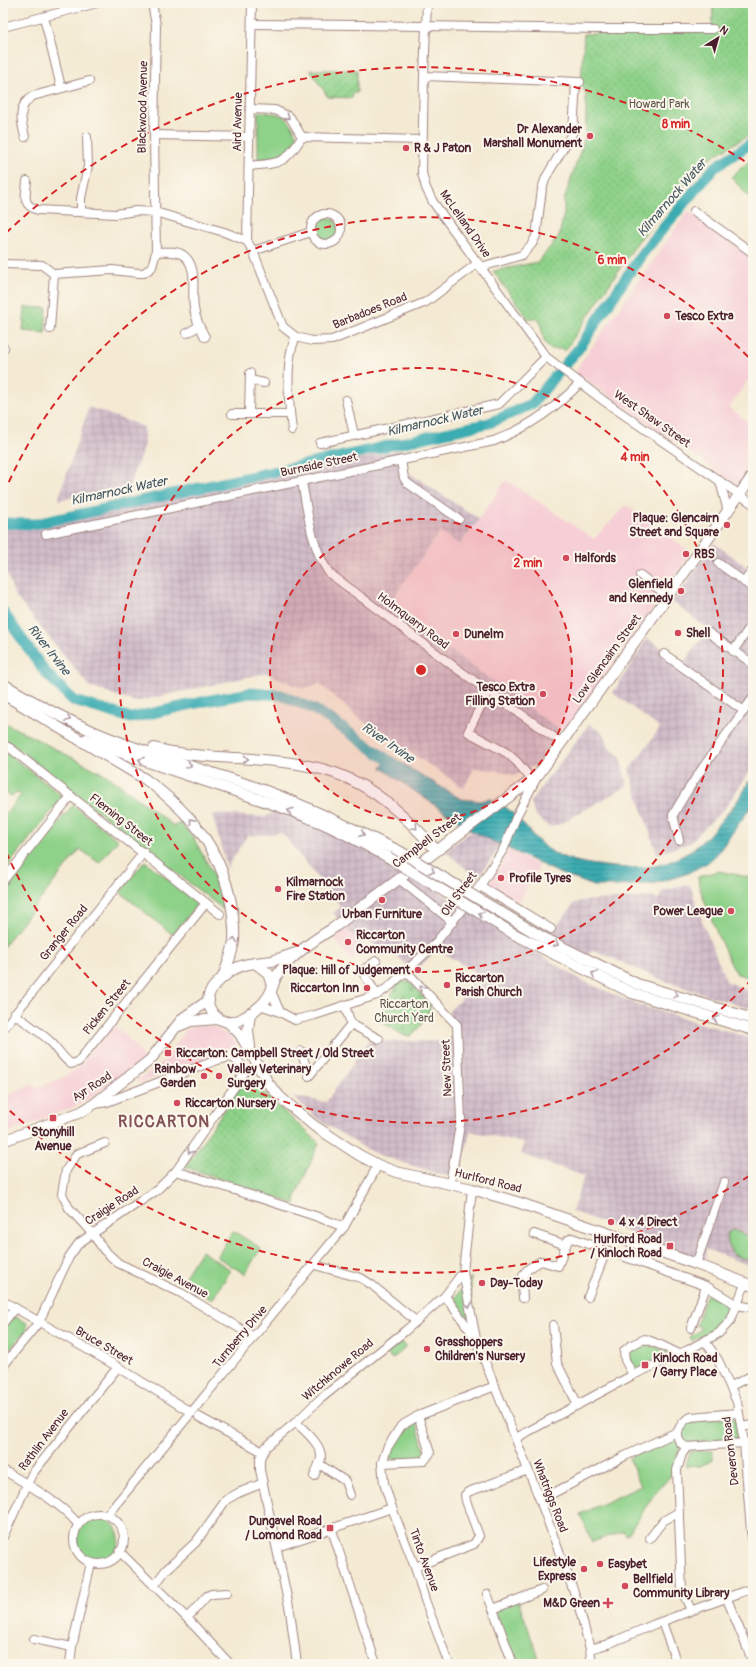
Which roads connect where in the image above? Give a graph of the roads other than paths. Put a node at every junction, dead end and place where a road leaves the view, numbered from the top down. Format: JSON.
{"nodes":[{"id":1,"x":97,"y":3,"type":"edge"},
{"id":2,"x":152,"y":3,"type":"edge"},
{"id":3,"x":252,"y":3,"type":"edge"},
{"id":4,"x":427,"y":3,"type":"edge"},
{"id":5,"x":44,"y":17,"type":"junction"},
{"id":6,"x":252,"y":24,"type":"junction"},
{"id":7,"x":426,"y":26,"type":"junction"},
{"id":8,"x":3,"y":27,"type":"edge"},
{"id":9,"x":713,"y":29,"type":"dead end"},
{"id":10,"x":424,"y":76,"type":"junction"},
{"id":11,"x":89,"y":81,"type":"dead end"},
{"id":12,"x":62,"y":87,"type":"junction"},
{"id":13,"x":250,"y":109,"type":"junction"},
{"id":14,"x":154,"y":135,"type":"junction"},
{"id":15,"x":24,"y":137,"type":"dead end"},
{"id":16,"x":87,"y":137,"type":"dead end"},
{"id":17,"x":249,"y":137,"type":"junction"},
{"id":18,"x":302,"y":137,"type":"junction"},
{"id":19,"x":422,"y":140,"type":"junction"},
{"id":20,"x":249,"y":166,"type":"junction"},
{"id":21,"x":28,"y":180,"type":"dead end"},
{"id":22,"x":694,"y":211,"type":"dead end"},
{"id":23,"x":81,"y":212,"type":"junction"},
{"id":24,"x":155,"y":212,"type":"junction"},
{"id":25,"x":311,"y":232,"type":"dead end"},
{"id":26,"x":247,"y":241,"type":"junction"},
{"id":27,"x":253,"y":251,"type":"junction"},
{"id":28,"x":156,"y":252,"type":"junction"},
{"id":29,"x":753,"y":253,"type":"edge"},
{"id":30,"x":3,"y":264,"type":"edge"},
{"id":31,"x":479,"y":265,"type":"junction"},
{"id":32,"x":54,"y":274,"type":"junction"},
{"id":33,"x":199,"y":326,"type":"junction"},
{"id":34,"x":50,"y":329,"type":"dead end"},
{"id":35,"x":187,"y":333,"type":"dead end"},
{"id":36,"x":205,"y":337,"type":"dead end"},
{"id":37,"x":296,"y":337,"type":"junction"},
{"id":38,"x":546,"y":357,"type":"junction"},
{"id":39,"x":570,"y":377,"type":"joint"},
{"id":40,"x":264,"y":383,"type":"dead end"},
{"id":41,"x":580,"y":383,"type":"junction"},
{"id":42,"x":346,"y":400,"type":"dead end"},
{"id":43,"x":232,"y":414,"type":"dead end"},
{"id":44,"x":249,"y":414,"type":"junction"},
{"id":45,"x":290,"y":414,"type":"junction"},
{"id":46,"x":292,"y":430,"type":"dead end"},
{"id":47,"x":354,"y":435,"type":"junction"},
{"id":48,"x":320,"y":443,"type":"dead end"},
{"id":49,"x":401,"y":461,"type":"junction"},
{"id":50,"x":753,"y":475,"type":"edge"},
{"id":51,"x":720,"y":481,"type":"junction"},
{"id":52,"x":302,"y":482,"type":"junction"},
{"id":53,"x":739,"y":494,"type":"junction"},
{"id":54,"x":753,"y":504,"type":"edge"},
{"id":55,"x":728,"y":512,"type":"junction"},
{"id":56,"x":459,"y":520,"type":"dead end"},
{"id":57,"x":46,"y":534,"type":"dead end"},
{"id":58,"x":718,"y":563,"type":"dead end"},
{"id":59,"x":753,"y":570,"type":"edge"},
{"id":60,"x":640,"y":575,"type":"dead end"},
{"id":61,"x":744,"y":582,"type":"junction"},
{"id":62,"x":753,"y":588,"type":"edge"},
{"id":63,"x":668,"y":596,"type":"junction"},
{"id":64,"x":753,"y":623,"type":"edge"},
{"id":65,"x":709,"y":634,"type":"dead end"},
{"id":66,"x":733,"y":651,"type":"junction"},
{"id":67,"x":664,"y":654,"type":"dead end"},
{"id":68,"x":753,"y":664,"type":"edge"},
{"id":69,"x":3,"y":684,"type":"edge"},
{"id":70,"x":488,"y":690,"type":"junction"},
{"id":71,"x":3,"y":694,"type":"edge"},
{"id":72,"x":753,"y":698,"type":"edge"},
{"id":73,"x":32,"y":712,"type":"junction"},
{"id":74,"x":744,"y":712,"type":"junction"},
{"id":75,"x":98,"y":733,"type":"junction"},
{"id":76,"x":562,"y":742,"type":"junction"},
{"id":77,"x":5,"y":747,"type":"edge"},
{"id":78,"x":535,"y":777,"type":"junction"},
{"id":79,"x":519,"y":790,"type":"junction"},
{"id":80,"x":71,"y":796,"type":"junction"},
{"id":81,"x":524,"y":800,"type":"junction"},
{"id":82,"x":679,"y":840,"type":"dead end"},
{"id":83,"x":436,"y":850,"type":"junction"},
{"id":84,"x":144,"y":852,"type":"junction"},
{"id":85,"x":399,"y":879,"type":"junction"},
{"id":86,"x":3,"y":881,"type":"edge"},
{"id":87,"x":480,"y":886,"type":"junction"},
{"id":88,"x":206,"y":903,"type":"junction"},
{"id":89,"x":220,"y":914,"type":"dead end"},
{"id":90,"x":453,"y":922,"type":"junction"},
{"id":91,"x":551,"y":929,"type":"dead end"},
{"id":92,"x":298,"y":952,"type":"junction"},
{"id":93,"x":376,"y":961,"type":"dead end"},
{"id":94,"x":255,"y":962,"type":"junction"},
{"id":95,"x":406,"y":970,"type":"junction"},
{"id":96,"x":223,"y":977,"type":"junction"},
{"id":97,"x":271,"y":989,"type":"junction"},
{"id":98,"x":376,"y":995,"type":"junction"},
{"id":99,"x":209,"y":1000,"type":"junction"},
{"id":100,"x":260,"y":1005,"type":"junction"},
{"id":101,"x":345,"y":1006,"type":"junction"},
{"id":102,"x":280,"y":1012,"type":"junction"},
{"id":103,"x":250,"y":1013,"type":"junction"},
{"id":104,"x":14,"y":1014,"type":"junction"},
{"id":105,"x":218,"y":1019,"type":"junction"},
{"id":106,"x":753,"y":1019,"type":"edge"},
{"id":107,"x":229,"y":1023,"type":"junction"},
{"id":108,"x":350,"y":1024,"type":"junction"},
{"id":109,"x":176,"y":1027,"type":"junction"},
{"id":110,"x":3,"y":1029,"type":"edge"},
{"id":111,"x":753,"y":1030,"type":"edge"},
{"id":112,"x":379,"y":1039,"type":"dead end"},
{"id":113,"x":301,"y":1051,"type":"dead end"},
{"id":114,"x":251,"y":1052,"type":"junction"},
{"id":115,"x":127,"y":1080,"type":"junction"},
{"id":116,"x":135,"y":1091,"type":"junction"},
{"id":117,"x":94,"y":1104,"type":"junction"},
{"id":118,"x":3,"y":1140,"type":"edge"},
{"id":119,"x":105,"y":1143,"type":"dead end"},
{"id":120,"x":378,"y":1165,"type":"junction"},
{"id":121,"x":176,"y":1171,"type":"junction"},
{"id":122,"x":724,"y":1182,"type":"dead end"},
{"id":123,"x":450,"y":1184,"type":"junction"},
{"id":124,"x":472,"y":1189,"type":"junction"},
{"id":125,"x":344,"y":1228,"type":"junction"},
{"id":126,"x":92,"y":1233,"type":"junction"},
{"id":127,"x":534,"y":1234,"type":"dead end"},
{"id":128,"x":566,"y":1245,"type":"junction"},
{"id":129,"x":606,"y":1251,"type":"junction"},
{"id":130,"x":696,"y":1264,"type":"junction"},
{"id":131,"x":315,"y":1265,"type":"junction"},
{"id":132,"x":462,"y":1272,"type":"junction"},
{"id":133,"x":749,"y":1285,"type":"edge"},
{"id":134,"x":706,"y":1287,"type":"junction"},
{"id":135,"x":445,"y":1296,"type":"junction"},
{"id":136,"x":588,"y":1297,"type":"dead end"},
{"id":137,"x":523,"y":1298,"type":"dead end"},
{"id":138,"x":3,"y":1301,"type":"edge"},
{"id":139,"x":737,"y":1305,"type":"junction"},
{"id":140,"x":15,"y":1308,"type":"junction"},
{"id":141,"x":753,"y":1308,"type":"edge"},
{"id":142,"x":416,"y":1321,"type":"junction"},
{"id":143,"x":39,"y":1322,"type":"junction"},
{"id":144,"x":3,"y":1323,"type":"edge"},
{"id":145,"x":553,"y":1325,"type":"dead end"},
{"id":146,"x":691,"y":1328,"type":"dead end"},
{"id":147,"x":254,"y":1337,"type":"junction"},
{"id":148,"x":476,"y":1339,"type":"junction"},
{"id":149,"x":705,"y":1341,"type":"junction"},
{"id":150,"x":679,"y":1354,"type":"junction"},
{"id":151,"x":3,"y":1366,"type":"edge"},
{"id":152,"x":118,"y":1367,"type":"junction"},
{"id":153,"x":633,"y":1375,"type":"junction"},
{"id":154,"x":753,"y":1375,"type":"edge"},
{"id":155,"x":495,"y":1386,"type":"junction"},
{"id":156,"x":731,"y":1386,"type":"junction"},
{"id":157,"x":578,"y":1405,"type":"junction"},
{"id":158,"x":738,"y":1413,"type":"junction"},
{"id":159,"x":196,"y":1415,"type":"junction"},
{"id":160,"x":418,"y":1416,"type":"junction"},
{"id":161,"x":296,"y":1422,"type":"junction"},
{"id":162,"x":753,"y":1425,"type":"edge"},
{"id":163,"x":742,"y":1427,"type":"junction"},
{"id":164,"x":677,"y":1432,"type":"junction"},
{"id":165,"x":516,"y":1438,"type":"junction"},
{"id":166,"x":744,"y":1444,"type":"junction"},
{"id":167,"x":687,"y":1447,"type":"junction"},
{"id":168,"x":262,"y":1452,"type":"junction"},
{"id":169,"x":382,"y":1463,"type":"junction"},
{"id":170,"x":319,"y":1464,"type":"junction"},
{"id":171,"x":3,"y":1470,"type":"edge"},
{"id":172,"x":528,"y":1470,"type":"junction"},
{"id":173,"x":314,"y":1476,"type":"dead end"},
{"id":174,"x":263,"y":1483,"type":"junction"},
{"id":175,"x":27,"y":1484,"type":"junction"},
{"id":176,"x":750,"y":1493,"type":"edge"},
{"id":177,"x":350,"y":1495,"type":"dead end"},
{"id":178,"x":540,"y":1500,"type":"junction"},
{"id":179,"x":392,"y":1508,"type":"junction"},
{"id":180,"x":679,"y":1512,"type":"junction"},
{"id":181,"x":107,"y":1515,"type":"junction"},
{"id":182,"x":78,"y":1524,"type":"junction"},
{"id":183,"x":332,"y":1530,"type":"junction"},
{"id":184,"x":3,"y":1537,"type":"edge"},
{"id":185,"x":650,"y":1538,"type":"dead end"},
{"id":186,"x":753,"y":1542,"type":"edge"},
{"id":187,"x":276,"y":1547,"type":"junction"},
{"id":188,"x":120,"y":1552,"type":"junction"},
{"id":189,"x":91,"y":1563,"type":"junction"},
{"id":190,"x":415,"y":1567,"type":"junction"},
{"id":191,"x":154,"y":1586,"type":"junction"},
{"id":192,"x":753,"y":1588,"type":"edge"},
{"id":193,"x":542,"y":1590,"type":"dead end"},
{"id":194,"x":228,"y":1593,"type":"dead end"},
{"id":195,"x":487,"y":1594,"type":"dead end"},
{"id":196,"x":727,"y":1599,"type":"junction"},
{"id":197,"x":493,"y":1609,"type":"junction"},
{"id":198,"x":691,"y":1610,"type":"junction"},
{"id":199,"x":187,"y":1618,"type":"junction"},
{"id":200,"x":662,"y":1622,"type":"junction"},
{"id":201,"x":34,"y":1639,"type":"dead end"},
{"id":202,"x":72,"y":1647,"type":"junction"},
{"id":203,"x":590,"y":1649,"type":"junction"},
{"id":204,"x":753,"y":1662,"type":"edge"},
{"id":205,"x":70,"y":1664,"type":"edge"},
{"id":206,"x":230,"y":1664,"type":"edge"},
{"id":207,"x":297,"y":1664,"type":"edge"},
{"id":208,"x":376,"y":1664,"type":"edge"},
{"id":209,"x":449,"y":1664,"type":"edge"},
{"id":210,"x":513,"y":1664,"type":"edge"},
{"id":211,"x":592,"y":1664,"type":"edge"},
{"id":212,"x":677,"y":1664,"type":"edge"}],
"edges":[{"from":1,"to":5,"type":"street"},
{"from":2,"to":14,"type":"street","name":"Blackwood Avenue"},
{"from":3,"to":6,"type":"street","name":"Aird Avenue"},
{"from":4,"to":7,"type":"street","name":"McLelland Drive"},
{"from":5,"to":8,"type":"street"},
{"from":5,"to":12,"type":"street"},
{"from":6,"to":7,"type":"street"},
{"from":6,"to":13,"type":"street","name":"Aird Avenue"},
{"from":7,"to":9,"type":"street"},
{"from":7,"to":10,"type":"street","name":"McLelland Drive"},
{"from":10,"to":19,"type":"street","name":"McLelland Drive"},
{"from":10,"to":31,"type":"street"},
{"from":11,"to":12,"type":"street"},
{"from":12,"to":15,"type":"street"},
{"from":13,"to":17,"type":"street","name":"Aird Avenue"},
{"from":13,"to":18,"type":"street","one_way":true},
{"from":14,"to":17,"type":"street"},
{"from":14,"to":24,"type":"street","name":"Blackwood Avenue"},
{"from":16,"to":23,"type":"street"},
{"from":17,"to":20,"type":"street","name":"Aird Avenue"},
{"from":18,"to":19,"type":"street"},
{"from":18,"to":20,"type":"street"},
{"from":19,"to":31,"type":"street","name":"McLelland Drive"},
{"from":20,"to":26,"type":"street","name":"Aird Avenue"},
{"from":21,"to":23,"type":"street"},
{"from":22,"to":29,"type":"street"},
{"from":23,"to":24,"type":"street"},
{"from":24,"to":26,"type":"street"},
{"from":24,"to":28,"type":"street","name":"Blackwood Avenue"},
{"from":25,"to":27,"type":"street"},
{"from":26,"to":27,"type":"street"},
{"from":27,"to":37,"type":"street"},
{"from":28,"to":32,"type":"street"},
{"from":28,"to":33,"type":"street"},
{"from":30,"to":32,"type":"street"},
{"from":31,"to":37,"type":"street","name":"Barbadoes Road"},
{"from":31,"to":38,"type":"street","name":"McLelland Drive"},
{"from":32,"to":34,"type":"street"},
{"from":33,"to":35,"type":"street"},
{"from":33,"to":36,"type":"street"},
{"from":37,"to":45,"type":"street"},
{"from":38,"to":39,"type":"street","name":"McLelland Drive"},
{"from":38,"to":47,"type":"street"},
{"from":39,"to":41,"type":"street","name":"West Shaw Street"},
{"from":40,"to":44,"type":"street"},
{"from":41,"to":49,"type":"street","name":"Burnside Street"},
{"from":41,"to":51,"type":"street","name":"West Shaw Street"},
{"from":42,"to":47,"type":"street"},
{"from":43,"to":44,"type":"street"},
{"from":44,"to":45,"type":"street"},
{"from":45,"to":46,"type":"street"},
{"from":47,"to":48,"type":"street"},
{"from":49,"to":52,"type":"street","name":"Burnside Street"},
{"from":49,"to":56,"type":"street"},
{"from":50,"to":53,"type":"main road","name":"Low Glencairn Street"},
{"from":51,"to":53,"type":"street","name":"West Shaw Street"},
{"from":51,"to":55,"type":"street"},
{"from":52,"to":57,"type":"street","name":"Burnside Street"},
{"from":52,"to":70,"type":"street","name":"Holmquarry Road"},
{"from":53,"to":54,"type":"street","name":"West Shaw Street"},
{"from":53,"to":55,"type":"main road","name":"Low Glencairn Street"},
{"from":55,"to":63,"type":"main road","name":"Low Glencairn Street"},
{"from":58,"to":61,"type":"street"},
{"from":59,"to":61,"type":"street"},
{"from":60,"to":63,"type":"street"},
{"from":61,"to":62,"type":"street"},
{"from":63,"to":76,"type":"main road","name":"Low Glencairn Street"},
{"from":64,"to":66,"type":"street"},
{"from":65,"to":66,"type":"street"},
{"from":66,"to":68,"type":"street"},
{"from":67,"to":74,"type":"street"},
{"from":69,"to":75,"type":"main road","one_way":true},
{"from":70,"to":76,"type":"street","name":"Holmquarry Road"},
{"from":70,"to":78,"type":"street"},
{"from":71,"to":73,"type":"main road"},
{"from":72,"to":74,"type":"street"},
{"from":96,"to":73,"type":"main road","one_way":true},
{"from":111,"to":73,"type":"main road","one_way":true,"bridge":true},
{"from":74,"to":82,"type":"street"},
{"from":75,"to":83,"type":"main road","one_way":true},
{"from":75,"to":106,"type":"main road","one_way":true,"bridge":true},
{"from":76,"to":78,"type":"main road","name":"Campbell Street"},
{"from":77,"to":80,"type":"street","name":"Fleming Street"},
{"from":78,"to":79,"type":"main road","name":"Campbell Street"},
{"from":78,"to":81,"type":"street","name":"Old Street"},
{"from":79,"to":81,"type":"street"},
{"from":79,"to":83,"type":"main road","name":"Campbell Street"},
{"from":80,"to":84,"type":"street","name":"Fleming Street"},
{"from":80,"to":86,"type":"street"},
{"from":81,"to":87,"type":"street","name":"Old Street"},
{"from":83,"to":85,"type":"main road","name":"Campbell Street"},
{"from":84,"to":88,"type":"street","name":"Fleming Street"},
{"from":84,"to":104,"type":"street","name":"Granger Road"},
{"from":85,"to":90,"type":"street"},
{"from":85,"to":92,"type":"main road","name":"Campbell Street"},
{"from":87,"to":90,"type":"street","name":"Old Street"},
{"from":87,"to":91,"type":"street"},
{"from":88,"to":89,"type":"street","name":"Fleming Street"},
{"from":88,"to":104,"type":"street","name":"Picken Street"},
{"from":90,"to":95,"type":"street","name":"Old Street"},
{"from":92,"to":94,"type":"main road","name":"Campbell Street"},
{"from":92,"to":97,"type":"main road","name":"Campbell Street"},
{"from":93,"to":98,"type":"street"},
{"from":94,"to":96,"type":"main road"},
{"from":94,"to":97,"type":"main road"},
{"from":95,"to":98,"type":"street","name":"Old Street"},
{"from":123,"to":95,"type":"street","name":"New Street","one_way":true},
{"from":96,"to":99,"type":"main road"},
{"from":97,"to":100,"type":"main road"},
{"from":97,"to":102,"type":"street"},
{"from":98,"to":101,"type":"street","name":"Old Street"},
{"from":99,"to":105,"type":"main road"},
{"from":99,"to":109,"type":"main road","name":"Ayr Road"},
{"from":100,"to":102,"type":"street","name":"Old Street"},
{"from":100,"to":103,"type":"main road"},
{"from":101,"to":102,"type":"street","name":"Old Street"},
{"from":101,"to":108,"type":"street"},
{"from":103,"to":107,"type":"main road"},
{"from":103,"to":114,"type":"main road","name":"Hurlford Road"},
{"from":104,"to":110,"type":"street","name":"Granger Road"},
{"from":105,"to":107,"type":"main road"},
{"from":105,"to":109,"type":"main road"},
{"from":107,"to":114,"type":"main road","name":"Hurlford Road"},
{"from":108,"to":112,"type":"street"},
{"from":108,"to":113,"type":"street"},
{"from":109,"to":115,"type":"main road","name":"Ayr Road"},
{"from":114,"to":120,"type":"main road","name":"Hurlford Road"},
{"from":115,"to":116,"type":"street"},
{"from":115,"to":117,"type":"main road","name":"Ayr Road"},
{"from":116,"to":117,"type":"street"},
{"from":116,"to":121,"type":"street","name":"Craigie Road","one_way":true},
{"from":117,"to":118,"type":"main road","name":"Ayr Road"},
{"from":119,"to":126,"type":"street","name":"Craigie Avenue"},
{"from":120,"to":123,"type":"main road","name":"Hurlford Road"},
{"from":120,"to":125,"type":"street","name":"Turnberry Drive"},
{"from":121,"to":125,"type":"street"},
{"from":121,"to":126,"type":"street","name":"Craigie Road"},
{"from":122,"to":130,"type":"street"},
{"from":123,"to":124,"type":"main road","name":"Hurlford Road"},
{"from":124,"to":130,"type":"main road","name":"Hurlford Road"},
{"from":124,"to":132,"type":"street"},
{"from":125,"to":131,"type":"street","name":"Turnberry Drive"},
{"from":126,"to":143,"type":"street","name":"Craigie Road"},
{"from":126,"to":147,"type":"street","name":"Craigie Avenue"},
{"from":127,"to":128,"type":"street"},
{"from":128,"to":129,"type":"street"},
{"from":128,"to":137,"type":"street"},
{"from":129,"to":134,"type":"street"},
{"from":129,"to":136,"type":"street"},
{"from":130,"to":133,"type":"main road","name":"Hurlford Road"},
{"from":131,"to":142,"type":"street"},
{"from":131,"to":147,"type":"street","name":"Turnberry Drive"},
{"from":132,"to":135,"type":"street","name":"Witchknowe Road"},
{"from":132,"to":148,"type":"street","name":"Whatriggs Road","one_way":true},
{"from":133,"to":139,"type":"street"},
{"from":134,"to":139,"type":"street"},
{"from":134,"to":146,"type":"street"},
{"from":135,"to":142,"type":"street","name":"Witchknowe Road"},
{"from":135,"to":148,"type":"street","name":"Whatriggs Road"},
{"from":138,"to":140,"type":"street","name":"Bruce Street"},
{"from":139,"to":141,"type":"street"},
{"from":139,"to":149,"type":"street"},
{"from":140,"to":143,"type":"street","name":"Bruce Street"},
{"from":140,"to":144,"type":"street"},
{"from":142,"to":161,"type":"street","name":"Witchknowe Road"},
{"from":143,"to":151,"type":"street","name":"Craigie Road"},
{"from":143,"to":152,"type":"street","name":"Bruce Street"},
{"from":145,"to":157,"type":"street"},
{"from":147,"to":159,"type":"street","name":"Turnberry Drive"},
{"from":148,"to":155,"type":"street","name":"Whatriggs Road"},
{"from":149,"to":150,"type":"street"},
{"from":149,"to":156,"type":"street","name":"Deveron Road"},
{"from":150,"to":153,"type":"street"},
{"from":150,"to":153,"type":"street"},
{"from":152,"to":159,"type":"street","name":"Bruce Street"},
{"from":152,"to":175,"type":"street","name":"Rathlin Avenue"},
{"from":153,"to":157,"type":"street"},
{"from":154,"to":156,"type":"street"},
{"from":155,"to":160,"type":"street","name":"Tinto Avenue"},
{"from":155,"to":165,"type":"street","name":"Whatriggs Road"},
{"from":156,"to":158,"type":"street","name":"Deveron Road"},
{"from":157,"to":165,"type":"street"},
{"from":158,"to":163,"type":"street","name":"Deveron Road"},
{"from":158,"to":164,"type":"street"},
{"from":159,"to":168,"type":"street","name":"Bruce Street"},
{"from":159,"to":181,"type":"street","name":"Turnberry Drive"},
{"from":160,"to":169,"type":"street","name":"Tinto Avenue"},
{"from":160,"to":169,"type":"street"},
{"from":161,"to":168,"type":"street","name":"Witchknowe Road"},
{"from":161,"to":170,"type":"street"},
{"from":162,"to":163,"type":"street"},
{"from":163,"to":166,"type":"street","name":"Deveron Road"},
{"from":164,"to":167,"type":"street"},
{"from":164,"to":178,"type":"street"},
{"from":165,"to":172,"type":"street","name":"Whatriggs Road"},
{"from":166,"to":167,"type":"street"},
{"from":166,"to":176,"type":"street","name":"Deveron Road"},
{"from":167,"to":180,"type":"street"},
{"from":168,"to":174,"type":"street"},
{"from":169,"to":179,"type":"street","name":"Tinto Avenue"},
{"from":170,"to":173,"type":"street"},
{"from":170,"to":177,"type":"street"},
{"from":171,"to":175,"type":"street"},
{"from":172,"to":178,"type":"street","name":"Whatriggs Road"},
{"from":172,"to":190,"type":"street"},
{"from":174,"to":187,"type":"street"},
{"from":174,"to":191,"type":"street"},
{"from":175,"to":182,"type":"street"},
{"from":175,"to":184,"type":"street","name":"Rathlin Avenue"},
{"from":176,"to":186,"type":"street","name":"Deveron Road"},
{"from":178,"to":203,"type":"street","name":"Whatriggs Road"},
{"from":179,"to":183,"type":"street"},
{"from":179,"to":190,"type":"street","name":"Tinto Avenue"},
{"from":180,"to":185,"type":"street"},
{"from":180,"to":198,"type":"street"},
{"from":181,"to":182,"type":"street"},
{"from":181,"to":188,"type":"street"},
{"from":182,"to":189,"type":"street"},
{"from":183,"to":187,"type":"street"},
{"from":183,"to":208,"type":"street"},
{"from":187,"to":207,"type":"street"},
{"from":188,"to":189,"type":"street"},
{"from":188,"to":191,"type":"street"},
{"from":189,"to":202,"type":"street"},
{"from":190,"to":209,"type":"street","name":"Tinto Avenue"},
{"from":191,"to":199,"type":"street"},
{"from":192,"to":196,"type":"street"},
{"from":193,"to":197,"type":"street"},
{"from":194,"to":199,"type":"street"},
{"from":195,"to":197,"type":"street"},
{"from":196,"to":198,"type":"street"},
{"from":196,"to":204,"type":"street"},
{"from":197,"to":210,"type":"street"},
{"from":198,"to":200,"type":"street"},
{"from":199,"to":206,"type":"street"},
{"from":200,"to":203,"type":"street"},
{"from":200,"to":212,"type":"street"},
{"from":201,"to":202,"type":"street"},
{"from":202,"to":205,"type":"street"},
{"from":203,"to":211,"type":"street","name":"Whatriggs Road"}]}
